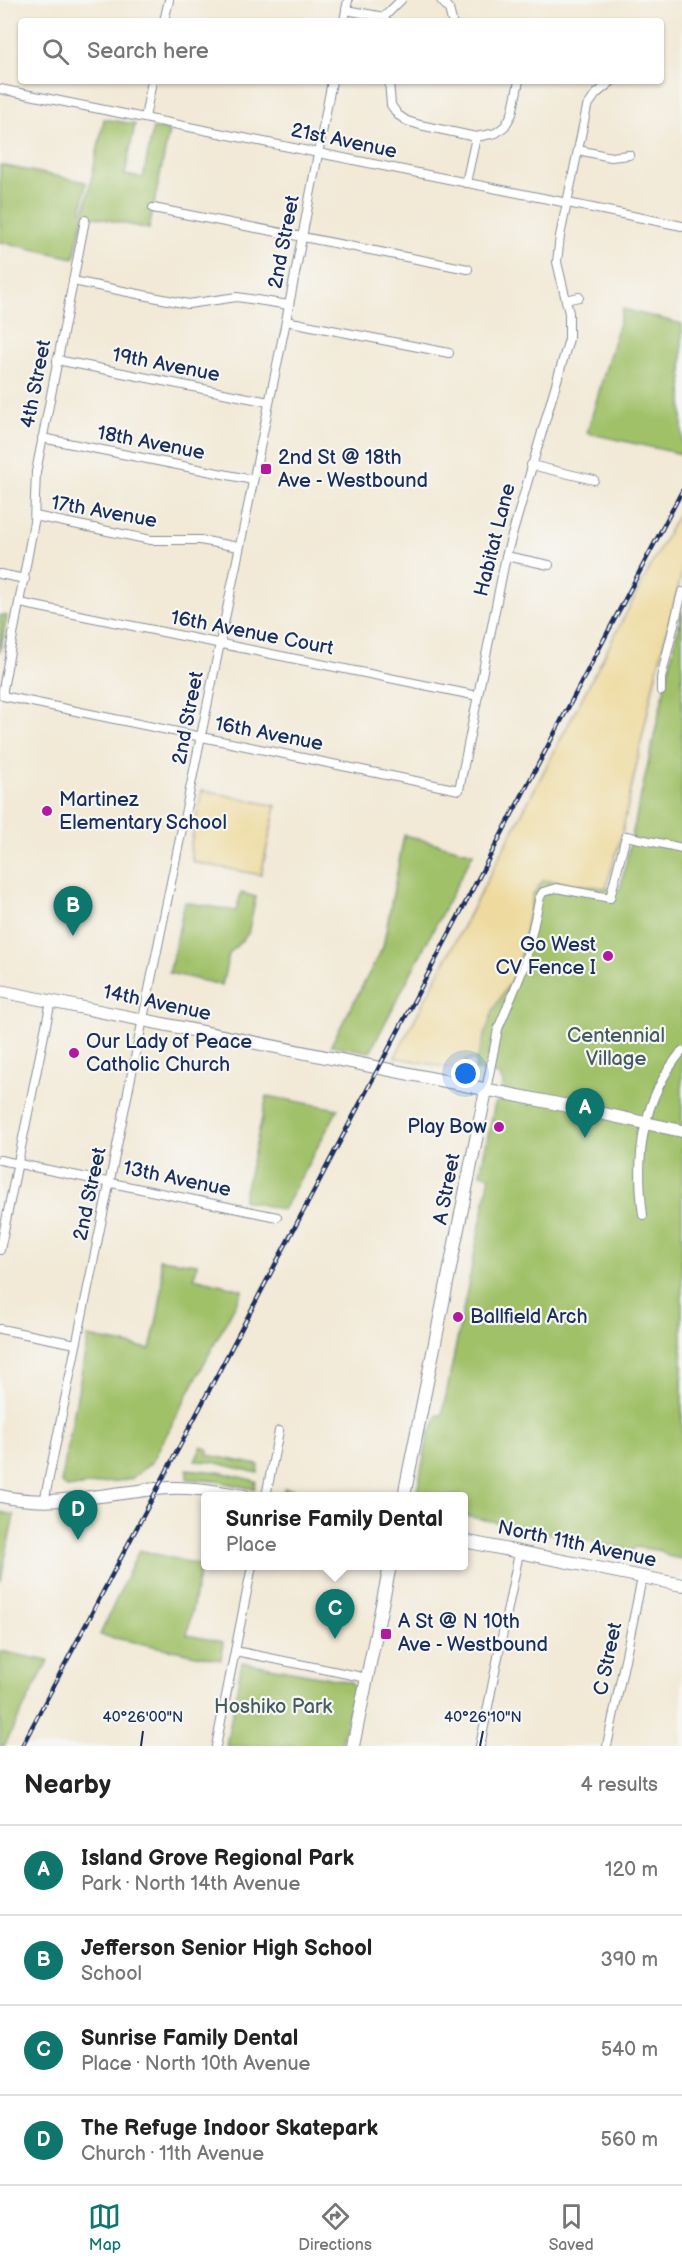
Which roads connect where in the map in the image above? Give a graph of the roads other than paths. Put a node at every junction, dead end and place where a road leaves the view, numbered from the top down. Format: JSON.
{"nodes":[{"id":1,"x":169,"y":0,"type":"edge"},
{"id":2,"x":348,"y":0,"type":"edge"},
{"id":3,"x":401,"y":0,"type":"edge"},
{"id":4,"x":441,"y":0,"type":"edge"},
{"id":5,"x":346,"y":10,"type":"junction"},
{"id":6,"x":165,"y":18,"type":"edge"},
{"id":7,"x":345,"y":18,"type":"edge"},
{"id":8,"x":380,"y":18,"type":"edge"},
{"id":9,"x":385,"y":18,"type":"edge"},
{"id":10,"x":452,"y":18,"type":"edge"},
{"id":11,"x":152,"y":84,"type":"edge"},
{"id":12,"x":331,"y":84,"type":"edge"},
{"id":13,"x":389,"y":84,"type":"edge"},
{"id":14,"x":518,"y":84,"type":"edge"},
{"id":15,"x":608,"y":84,"type":"edge"},
{"id":16,"x":0,"y":89,"type":"edge"},
{"id":17,"x":145,"y":118,"type":"junction"},
{"id":18,"x":476,"y":137,"type":"junction"},
{"id":19,"x":578,"y":150,"type":"junction"},
{"id":20,"x":319,"y":152,"type":"junction"},
{"id":21,"x":629,"y":155,"type":"dead end"},
{"id":22,"x":466,"y":183,"type":"junction"},
{"id":23,"x":567,"y":203,"type":"junction"},
{"id":24,"x":153,"y":208,"type":"dead end"},
{"id":25,"x":85,"y":220,"type":"dead end"},
{"id":26,"x":682,"y":226,"type":"edge"},
{"id":27,"x":302,"y":237,"type":"junction"},
{"id":28,"x":468,"y":269,"type":"dead end"},
{"id":29,"x":73,"y":282,"type":"junction"},
{"id":30,"x":579,"y":297,"type":"dead end"},
{"id":31,"x":566,"y":300,"type":"junction"},
{"id":32,"x":289,"y":305,"type":"junction"},
{"id":33,"x":286,"y":321,"type":"junction"},
{"id":34,"x":449,"y":353,"type":"dead end"},
{"id":35,"x":57,"y":360,"type":"junction"},
{"id":36,"x":269,"y":402,"type":"junction"},
{"id":37,"x":42,"y":438,"type":"junction"},
{"id":38,"x":531,"y":465,"type":"junction"},
{"id":39,"x":253,"y":480,"type":"junction"},
{"id":40,"x":594,"y":480,"type":"dead end"},
{"id":41,"x":35,"y":516,"type":"junction"},
{"id":42,"x":239,"y":547,"type":"junction"},
{"id":43,"x":506,"y":556,"type":"junction"},
{"id":44,"x":549,"y":565,"type":"dead end"},
{"id":45,"x":0,"y":574,"type":"edge"},
{"id":46,"x":25,"y":579,"type":"junction"},
{"id":47,"x":682,"y":591,"type":"edge"},
{"id":48,"x":20,"y":603,"type":"junction"},
{"id":49,"x":219,"y":644,"type":"junction"},
{"id":50,"x":4,"y":662,"type":"edge"},
{"id":51,"x":661,"y":691,"type":"dead end"},
{"id":52,"x":3,"y":696,"type":"joint"},
{"id":53,"x":478,"y":696,"type":"junction"},
{"id":54,"x":201,"y":737,"type":"junction"},
{"id":55,"x":459,"y":790,"type":"joint"},
{"id":56,"x":682,"y":848,"type":"edge"},
{"id":57,"x":0,"y":991,"type":"edge"},
{"id":58,"x":51,"y":1001,"type":"junction"},
{"id":59,"x":142,"y":1020,"type":"junction"},
{"id":60,"x":682,"y":1052,"type":"edge"},
{"id":61,"x":486,"y":1090,"type":"junction"},
{"id":62,"x":646,"y":1123,"type":"junction"},
{"id":63,"x":682,"y":1131,"type":"edge"},
{"id":64,"x":0,"y":1160,"type":"edge"},
{"id":65,"x":18,"y":1164,"type":"junction"},
{"id":66,"x":109,"y":1182,"type":"junction"},
{"id":67,"x":643,"y":1215,"type":"dead end"},
{"id":68,"x":277,"y":1218,"type":"dead end"},
{"id":69,"x":0,"y":1250,"type":"edge"},
{"id":70,"x":0,"y":1329,"type":"edge"},
{"id":71,"x":76,"y":1344,"type":"junction"},
{"id":72,"x":279,"y":1431,"type":"dead end"},
{"id":73,"x":219,"y":1492,"type":"edge"},
{"id":74,"x":267,"y":1492,"type":"edge"},
{"id":75,"x":405,"y":1492,"type":"edge"},
{"id":76,"x":0,"y":1496,"type":"edge"},
{"id":77,"x":44,"y":1502,"type":"junction"},
{"id":78,"x":468,"y":1542,"type":"edge"},
{"id":79,"x":519,"y":1552,"type":"junction"},
{"id":80,"x":251,"y":1570,"type":"edge"},
{"id":81,"x":389,"y":1570,"type":"edge"},
{"id":82,"x":642,"y":1578,"type":"junction"},
{"id":83,"x":682,"y":1586,"type":"edge"},
{"id":84,"x":235,"y":1651,"type":"junction"},
{"id":85,"x":367,"y":1678,"type":"junction"},
{"id":86,"x":216,"y":1746,"type":"edge"},
{"id":87,"x":353,"y":1746,"type":"edge"},
{"id":88,"x":480,"y":1746,"type":"edge"},
{"id":89,"x":607,"y":1746,"type":"edge"}],
"edges":[{"from":1,"to":6,"type":"street"},
{"from":2,"to":5,"type":"street"},
{"from":3,"to":9,"type":"street"},
{"from":4,"to":10,"type":"street"},
{"from":5,"to":7,"type":"street"},
{"from":5,"to":8,"type":"street"},
{"from":11,"to":17,"type":"street"},
{"from":12,"to":20,"type":"street","name":"2nd Street"},
{"from":13,"to":18,"type":"street"},
{"from":14,"to":18,"type":"street"},
{"from":15,"to":19,"type":"street","name":"Habitat Lane"},
{"from":16,"to":17,"type":"street","name":"21st Avenue"},
{"from":17,"to":20,"type":"street","name":"21st Avenue"},
{"from":18,"to":22,"type":"street"},
{"from":19,"to":21,"type":"street"},
{"from":19,"to":23,"type":"street","name":"Habitat Lane"},
{"from":20,"to":22,"type":"street","name":"21st Avenue"},
{"from":20,"to":27,"type":"street","name":"2nd Street"},
{"from":22,"to":23,"type":"street","name":"21st Avenue"},
{"from":23,"to":26,"type":"street","name":"21st Avenue"},
{"from":23,"to":31,"type":"street","name":"Habitat Lane"},
{"from":24,"to":27,"type":"street"},
{"from":25,"to":29,"type":"street","name":"4th Street"},
{"from":27,"to":28,"type":"street"},
{"from":27,"to":32,"type":"street","name":"2nd Street"},
{"from":29,"to":32,"type":"street"},
{"from":29,"to":35,"type":"street","name":"4th Street"},
{"from":30,"to":31,"type":"street"},
{"from":31,"to":38,"type":"street","name":"Habitat Lane"},
{"from":32,"to":33,"type":"street","name":"2nd Street"},
{"from":33,"to":34,"type":"street"},
{"from":33,"to":36,"type":"street","name":"2nd Street"},
{"from":35,"to":36,"type":"street","name":"19th Avenue"},
{"from":35,"to":37,"type":"street","name":"4th Street"},
{"from":36,"to":39,"type":"street","name":"2nd Street"},
{"from":37,"to":39,"type":"street","name":"18th Avenue"},
{"from":37,"to":41,"type":"street","name":"4th Street"},
{"from":38,"to":40,"type":"street"},
{"from":38,"to":43,"type":"street","name":"Habitat Lane"},
{"from":39,"to":42,"type":"street","name":"2nd Street"},
{"from":41,"to":42,"type":"street","name":"17th Avenue"},
{"from":41,"to":46,"type":"street","name":"4th Street"},
{"from":42,"to":49,"type":"street","name":"2nd Street"},
{"from":43,"to":44,"type":"street"},
{"from":43,"to":53,"type":"street","name":"Habitat Lane"},
{"from":45,"to":46,"type":"street"},
{"from":46,"to":48,"type":"street","name":"4th Street"},
{"from":47,"to":51,"type":"street"},
{"from":48,"to":49,"type":"street","name":"16th Avenue Court"},
{"from":48,"to":50,"type":"street","name":"4th Street"},
{"from":49,"to":53,"type":"street","name":"16th Avenue Court"},
{"from":49,"to":54,"type":"street","name":"2nd Street"},
{"from":50,"to":52,"type":"street","name":"4th Street"},
{"from":52,"to":54,"type":"street","name":"16th Avenue"},
{"from":53,"to":55,"type":"street","name":"Habitat Lane"},
{"from":54,"to":55,"type":"street","name":"16th Avenue"},
{"from":54,"to":59,"type":"street","name":"2nd Street"},
{"from":56,"to":61,"type":"street","name":"A Street"},
{"from":57,"to":58,"type":"street","name":"14th Avenue"},
{"from":58,"to":59,"type":"street","name":"14th Avenue"},
{"from":58,"to":65,"type":"street"},
{"from":59,"to":61,"type":"street","name":"14th Avenue"},
{"from":59,"to":66,"type":"street","name":"2nd Street"},
{"from":60,"to":62,"type":"street"},
{"from":61,"to":62,"type":"street","name":"14th Avenue"},
{"from":61,"to":75,"type":"street","name":"A Street"},
{"from":62,"to":63,"type":"street","name":"14th Avenue"},
{"from":62,"to":67,"type":"street"},
{"from":64,"to":65,"type":"street","name":"13th Avenue"},
{"from":65,"to":66,"type":"street","name":"13th Avenue"},
{"from":65,"to":69,"type":"street"},
{"from":66,"to":68,"type":"street","name":"13th Avenue"},
{"from":66,"to":71,"type":"street","name":"2nd Street"},
{"from":70,"to":71,"type":"street"},
{"from":71,"to":77,"type":"street","name":"2nd Street"},
{"from":72,"to":74,"type":"street"},
{"from":73,"to":77,"type":"street"},
{"from":76,"to":77,"type":"street"},
{"from":78,"to":79,"type":"street","name":"North 11th Avenue"},
{"from":79,"to":82,"type":"street","name":"North 11th Avenue"},
{"from":79,"to":88,"type":"street"},
{"from":80,"to":84,"type":"street"},
{"from":81,"to":85,"type":"street"},
{"from":82,"to":83,"type":"street","name":"North 11th Avenue"},
{"from":82,"to":89,"type":"street","name":"C Street"},
{"from":84,"to":85,"type":"street"},
{"from":84,"to":86,"type":"street"},
{"from":85,"to":87,"type":"street"}]}
